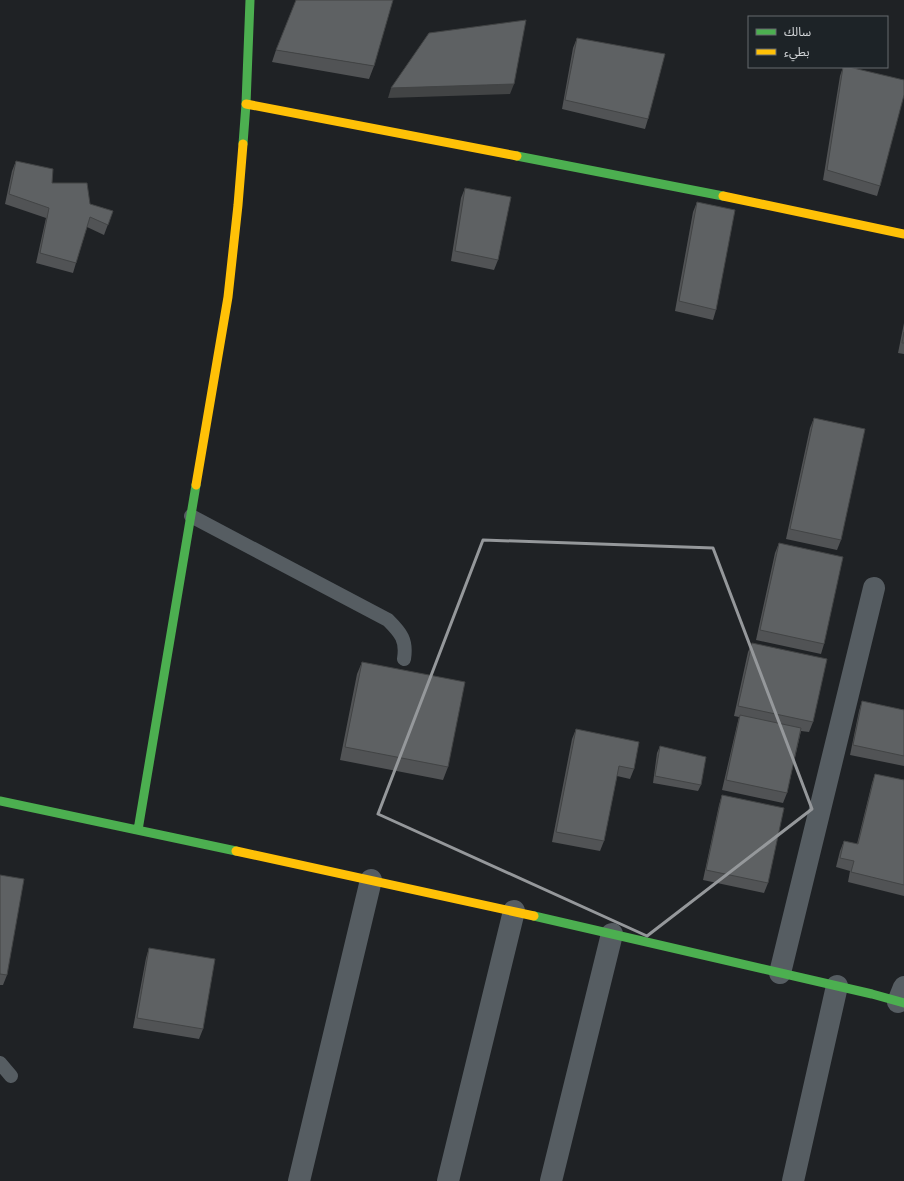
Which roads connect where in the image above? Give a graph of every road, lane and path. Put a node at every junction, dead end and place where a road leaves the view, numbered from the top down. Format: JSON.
{"nodes":[{"id":1,"x":250,"y":0,"type":"edge"},
{"id":2,"x":246,"y":104,"type":"junction"},
{"id":3,"x":904,"y":234,"type":"edge"},
{"id":4,"x":191,"y":516,"type":"junction"},
{"id":5,"x":874,"y":588,"type":"dead end"},
{"id":6,"x":404,"y":660,"type":"dead end"},
{"id":7,"x":0,"y":801,"type":"edge"},
{"id":8,"x":138,"y":830,"type":"junction"},
{"id":9,"x":371,"y":880,"type":"junction"},
{"id":10,"x":514,"y":911,"type":"junction"},
{"id":11,"x":612,"y":934,"type":"junction"},
{"id":12,"x":780,"y":973,"type":"junction"},
{"id":13,"x":838,"y":986,"type":"junction"},
{"id":14,"x":902,"y":997,"type":"edge"},
{"id":15,"x":0,"y":1063,"type":"edge"},
{"id":16,"x":11,"y":1076,"type":"dead end"},
{"id":17,"x":299,"y":1181,"type":"edge"},
{"id":18,"x":448,"y":1181,"type":"edge"},
{"id":19,"x":551,"y":1181,"type":"edge"},
{"id":20,"x":793,"y":1181,"type":"edge"}],
"edges":[{"from":1,"to":2,"type":"street"},
{"from":2,"to":3,"type":"street"},
{"from":2,"to":4,"type":"street"},
{"from":4,"to":6,"type":"lane"},
{"from":4,"to":8,"type":"street"},
{"from":5,"to":12,"type":"street"},
{"from":7,"to":8,"type":"street"},
{"from":8,"to":9,"type":"street"},
{"from":9,"to":10,"type":"street"},
{"from":9,"to":17,"type":"street"},
{"from":10,"to":11,"type":"street"},
{"from":10,"to":18,"type":"street"},
{"from":11,"to":12,"type":"street"},
{"from":11,"to":19,"type":"street"},
{"from":12,"to":13,"type":"street"},
{"from":13,"to":14,"type":"street"},
{"from":13,"to":20,"type":"street"},
{"from":15,"to":16,"type":"lane"}]}
